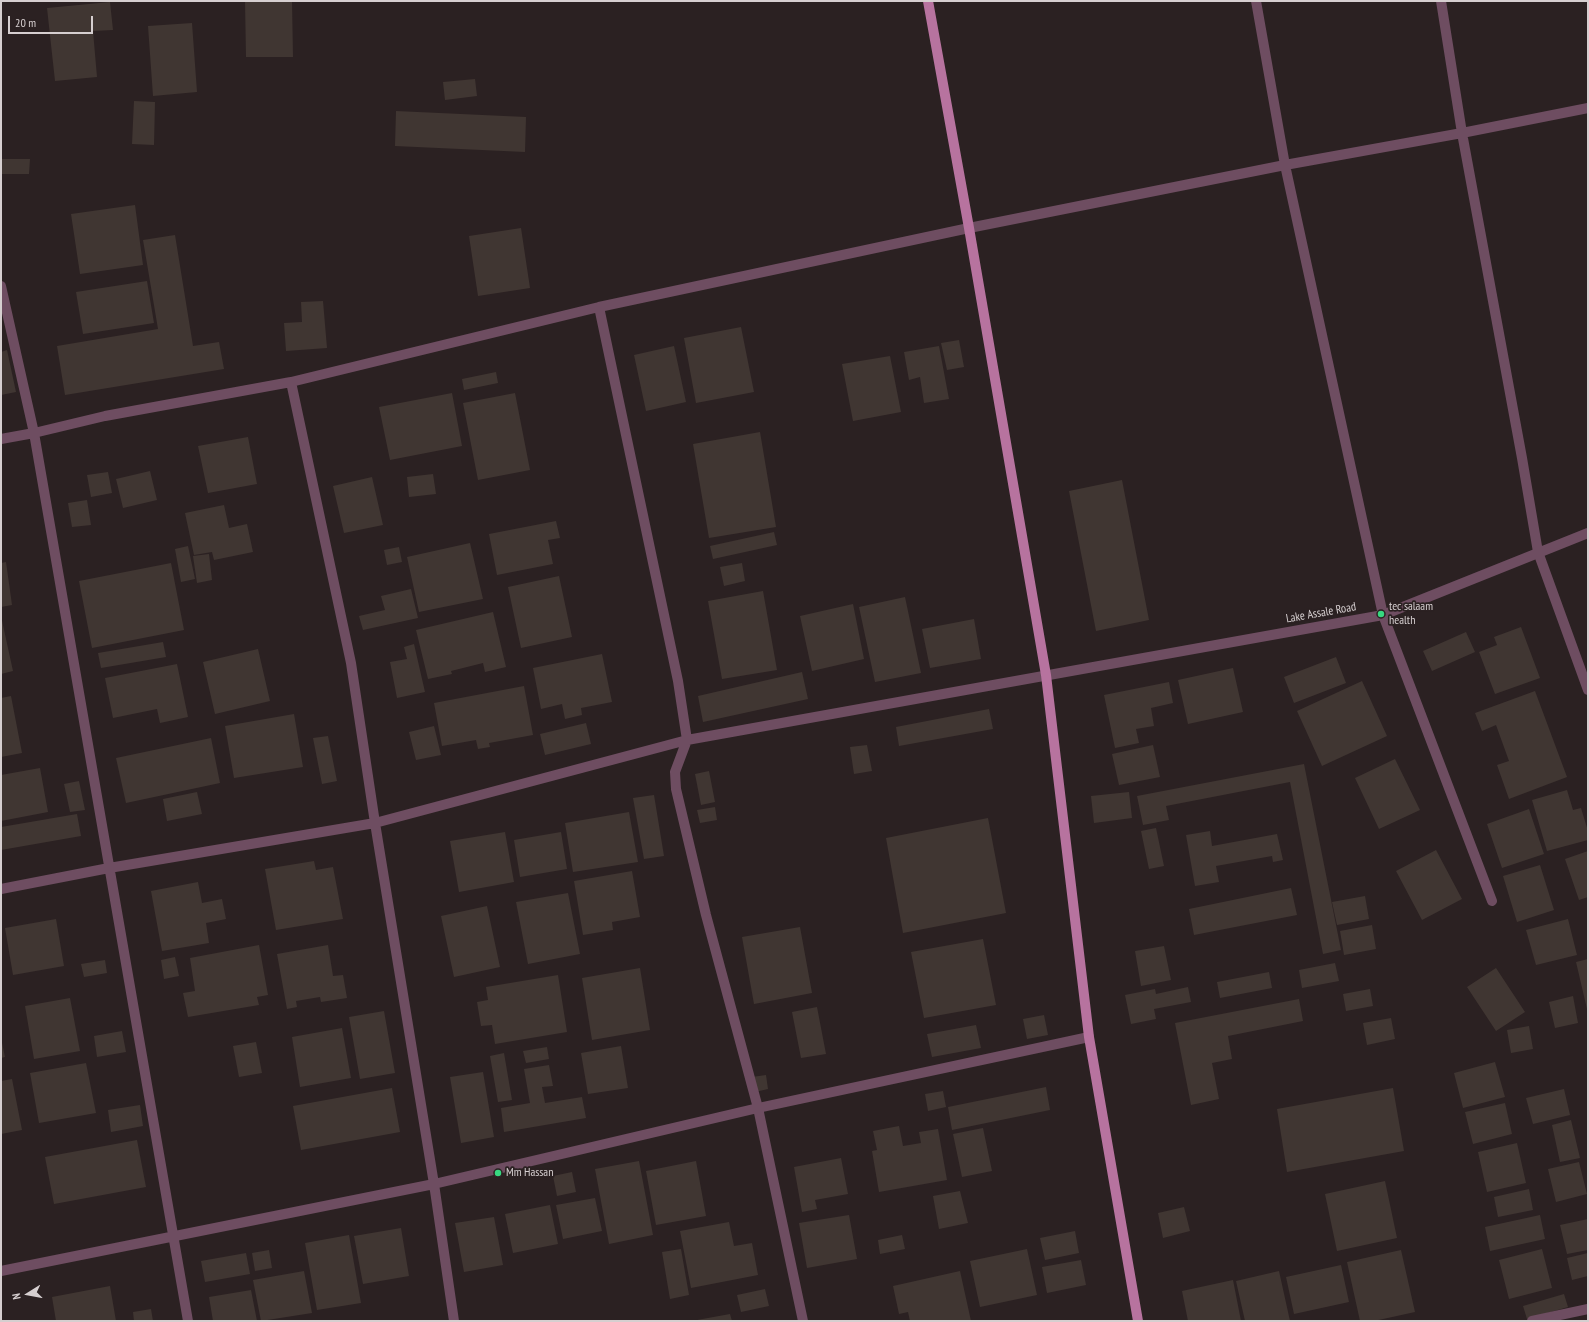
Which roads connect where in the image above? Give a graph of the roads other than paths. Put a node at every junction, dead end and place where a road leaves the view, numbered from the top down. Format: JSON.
{"nodes":[{"id":1,"x":928,"y":1,"type":"edge"},
{"id":2,"x":1256,"y":1,"type":"edge"},
{"id":3,"x":1441,"y":1,"type":"edge"},
{"id":4,"x":1588,"y":108,"type":"edge"},
{"id":5,"x":1462,"y":133,"type":"junction"},
{"id":6,"x":1284,"y":165,"type":"junction"},
{"id":7,"x":969,"y":228,"type":"junction"},
{"id":8,"x":1,"y":286,"type":"edge"},
{"id":9,"x":599,"y":307,"type":"junction"},
{"id":10,"x":291,"y":382,"type":"junction"},
{"id":11,"x":34,"y":433,"type":"junction"},
{"id":12,"x":1,"y":439,"type":"edge"},
{"id":13,"x":1588,"y":533,"type":"edge"},
{"id":14,"x":1538,"y":552,"type":"junction"},
{"id":15,"x":1383,"y":615,"type":"junction"},
{"id":16,"x":1046,"y":675,"type":"junction"},
{"id":17,"x":1588,"y":690,"type":"edge"},
{"id":18,"x":687,"y":740,"type":"junction"},
{"id":19,"x":375,"y":823,"type":"junction"},
{"id":20,"x":110,"y":868,"type":"junction"},
{"id":21,"x":1,"y":889,"type":"edge"},
{"id":22,"x":1492,"y":901,"type":"dead end"},
{"id":23,"x":1089,"y":1038,"type":"junction"},
{"id":24,"x":758,"y":1108,"type":"junction"},
{"id":25,"x":434,"y":1184,"type":"junction"},
{"id":26,"x":174,"y":1237,"type":"junction"},
{"id":27,"x":1,"y":1271,"type":"edge"},
{"id":28,"x":1588,"y":1309,"type":"edge"},
{"id":29,"x":188,"y":1321,"type":"edge"},
{"id":30,"x":454,"y":1321,"type":"edge"},
{"id":31,"x":803,"y":1321,"type":"edge"},
{"id":32,"x":1138,"y":1321,"type":"edge"},
{"id":33,"x":1532,"y":1321,"type":"edge"}],
"edges":[{"from":1,"to":7,"type":"main road"},
{"from":2,"to":6,"type":"street"},
{"from":3,"to":5,"type":"street"},
{"from":4,"to":5,"type":"street"},
{"from":5,"to":6,"type":"street"},
{"from":5,"to":14,"type":"street"},
{"from":6,"to":7,"type":"street"},
{"from":6,"to":15,"type":"street"},
{"from":7,"to":9,"type":"street"},
{"from":7,"to":16,"type":"main road"},
{"from":8,"to":11,"type":"street"},
{"from":9,"to":10,"type":"street"},
{"from":9,"to":18,"type":"street"},
{"from":10,"to":11,"type":"street"},
{"from":10,"to":19,"type":"street"},
{"from":11,"to":12,"type":"street"},
{"from":11,"to":20,"type":"street"},
{"from":13,"to":14,"type":"street","name":"Lake Assale Road"},
{"from":14,"to":15,"type":"street","name":"Lake Assale Road"},
{"from":14,"to":17,"type":"street"},
{"from":15,"to":16,"type":"street","name":"Lake Assale Road"},
{"from":15,"to":22,"type":"street"},
{"from":16,"to":18,"type":"street","name":"Lake Assale Road"},
{"from":16,"to":23,"type":"main road"},
{"from":18,"to":19,"type":"street","name":"Lake Assale Road"},
{"from":18,"to":24,"type":"street"},
{"from":19,"to":20,"type":"street","name":"Lake Assale Road"},
{"from":19,"to":25,"type":"street"},
{"from":20,"to":21,"type":"street","name":"Lake Assale Road"},
{"from":20,"to":26,"type":"street"},
{"from":23,"to":24,"type":"street"},
{"from":23,"to":32,"type":"main road"},
{"from":24,"to":25,"type":"street"},
{"from":24,"to":31,"type":"street"},
{"from":25,"to":26,"type":"street"},
{"from":25,"to":30,"type":"street"},
{"from":26,"to":27,"type":"street"},
{"from":26,"to":29,"type":"street"},
{"from":28,"to":33,"type":"street"}]}
